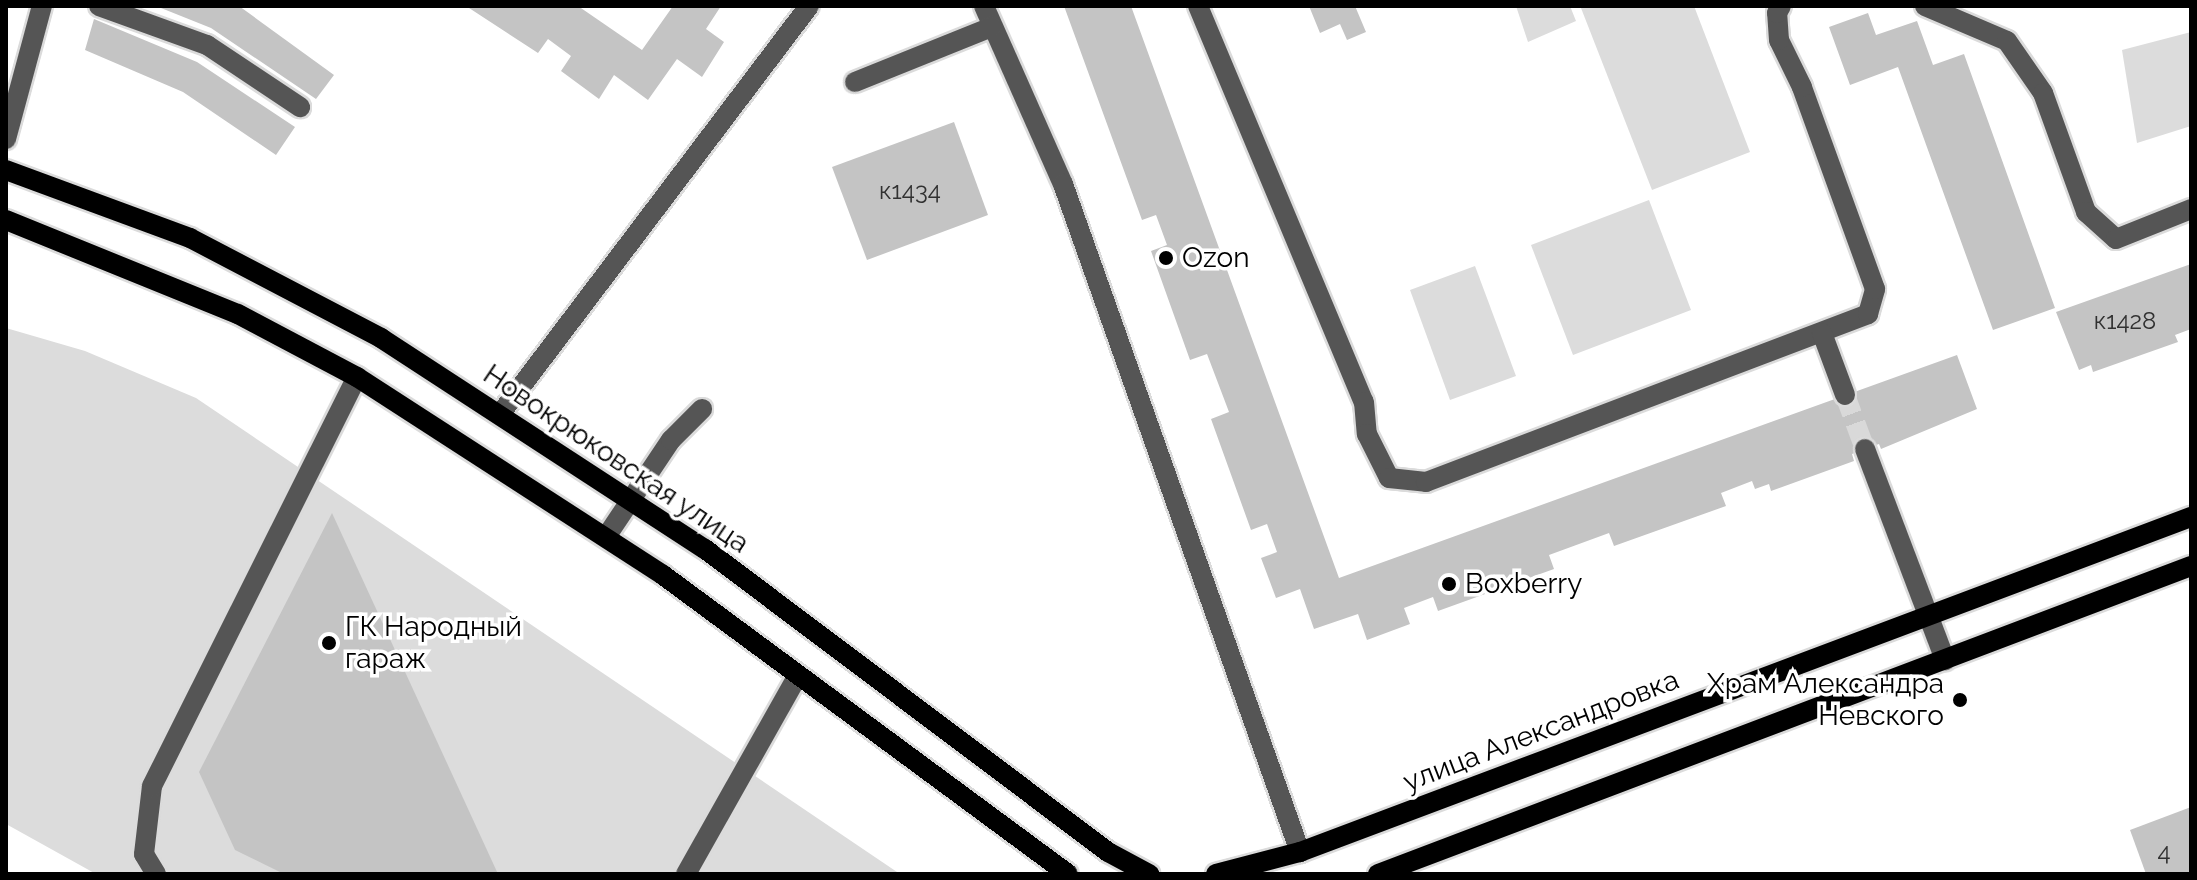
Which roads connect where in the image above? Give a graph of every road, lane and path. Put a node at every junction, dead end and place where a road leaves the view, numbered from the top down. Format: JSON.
{"nodes":[{"id":1,"x":42,"y":6,"type":"edge"},
{"id":2,"x":99,"y":6,"type":"edge"},
{"id":3,"x":809,"y":6,"type":"edge"},
{"id":4,"x":984,"y":6,"type":"edge"},
{"id":5,"x":1198,"y":6,"type":"edge"},
{"id":6,"x":1781,"y":6,"type":"edge"},
{"id":7,"x":1925,"y":6,"type":"edge"},
{"id":8,"x":992,"y":27,"type":"junction"},
{"id":9,"x":855,"y":82,"type":"dead end"},
{"id":10,"x":300,"y":107,"type":"dead end"},
{"id":11,"x":6,"y":139,"type":"edge"},
{"id":12,"x":6,"y":170,"type":"edge"},
{"id":13,"x":2191,"y":209,"type":"edge"},
{"id":14,"x":6,"y":220,"type":"edge"},
{"id":15,"x":1822,"y":333,"type":"junction"},
{"id":16,"x":357,"y":377,"type":"junction"},
{"id":17,"x":1845,"y":395,"type":"tunnel mouth"},
{"id":18,"x":702,"y":409,"type":"dead end"},
{"id":19,"x":501,"y":413,"type":"junction"},
{"id":20,"x":1865,"y":449,"type":"tunnel mouth"},
{"id":21,"x":629,"y":499,"type":"junction"},
{"id":22,"x":2191,"y":517,"type":"edge"},
{"id":23,"x":606,"y":537,"type":"junction"},
{"id":24,"x":2191,"y":566,"type":"edge"},
{"id":25,"x":1928,"y":616,"type":"junction"},
{"id":26,"x":1945,"y":660,"type":"junction"},
{"id":27,"x":798,"y":675,"type":"junction"},
{"id":28,"x":1108,"y":852,"type":"junction"},
{"id":29,"x":1300,"y":852,"type":"junction"},
{"id":30,"x":156,"y":874,"type":"edge"},
{"id":31,"x":686,"y":874,"type":"edge"},
{"id":32,"x":1068,"y":874,"type":"edge"},
{"id":33,"x":1126,"y":874,"type":"edge"},
{"id":34,"x":1149,"y":874,"type":"edge"},
{"id":35,"x":1221,"y":874,"type":"edge"},
{"id":36,"x":1378,"y":874,"type":"edge"}],
"edges":[{"from":1,"to":11,"type":"street"},
{"from":2,"to":10,"type":"street"},
{"from":3,"to":19,"type":"street"},
{"from":4,"to":8,"type":"street"},
{"from":5,"to":15,"type":"street"},
{"from":6,"to":15,"type":"street"},
{"from":7,"to":13,"type":"street"},
{"from":8,"to":9,"type":"street"},
{"from":8,"to":29,"type":"street"},
{"from":12,"to":19,"type":"main road","name":"Новокрюковская улица"},
{"from":14,"to":16,"type":"main road"},
{"from":15,"to":17,"type":"street"},
{"from":16,"to":23,"type":"main road"},
{"from":16,"to":30,"type":"street"},
{"from":18,"to":21,"type":"street"},
{"from":19,"to":21,"type":"main road","name":"Новокрюковская улица"},
{"from":20,"to":25,"type":"street"},
{"from":21,"to":23,"type":"street"},
{"from":21,"to":28,"type":"main road","name":"Новокрюковская улица"},
{"from":22,"to":25,"type":"main road","name":"улица Александровка"},
{"from":23,"to":27,"type":"main road"},
{"from":24,"to":26,"type":"main road"},
{"from":25,"to":26,"type":"street"},
{"from":25,"to":29,"type":"main road","name":"улица Александровка"},
{"from":26,"to":36,"type":"main road"},
{"from":27,"to":31,"type":"street"},
{"from":27,"to":32,"type":"main road"},
{"from":28,"to":33,"type":"street"},
{"from":28,"to":34,"type":"main road","name":"Новокрюковская улица"},
{"from":29,"to":35,"type":"main road","name":"улица Александровка"}]}
